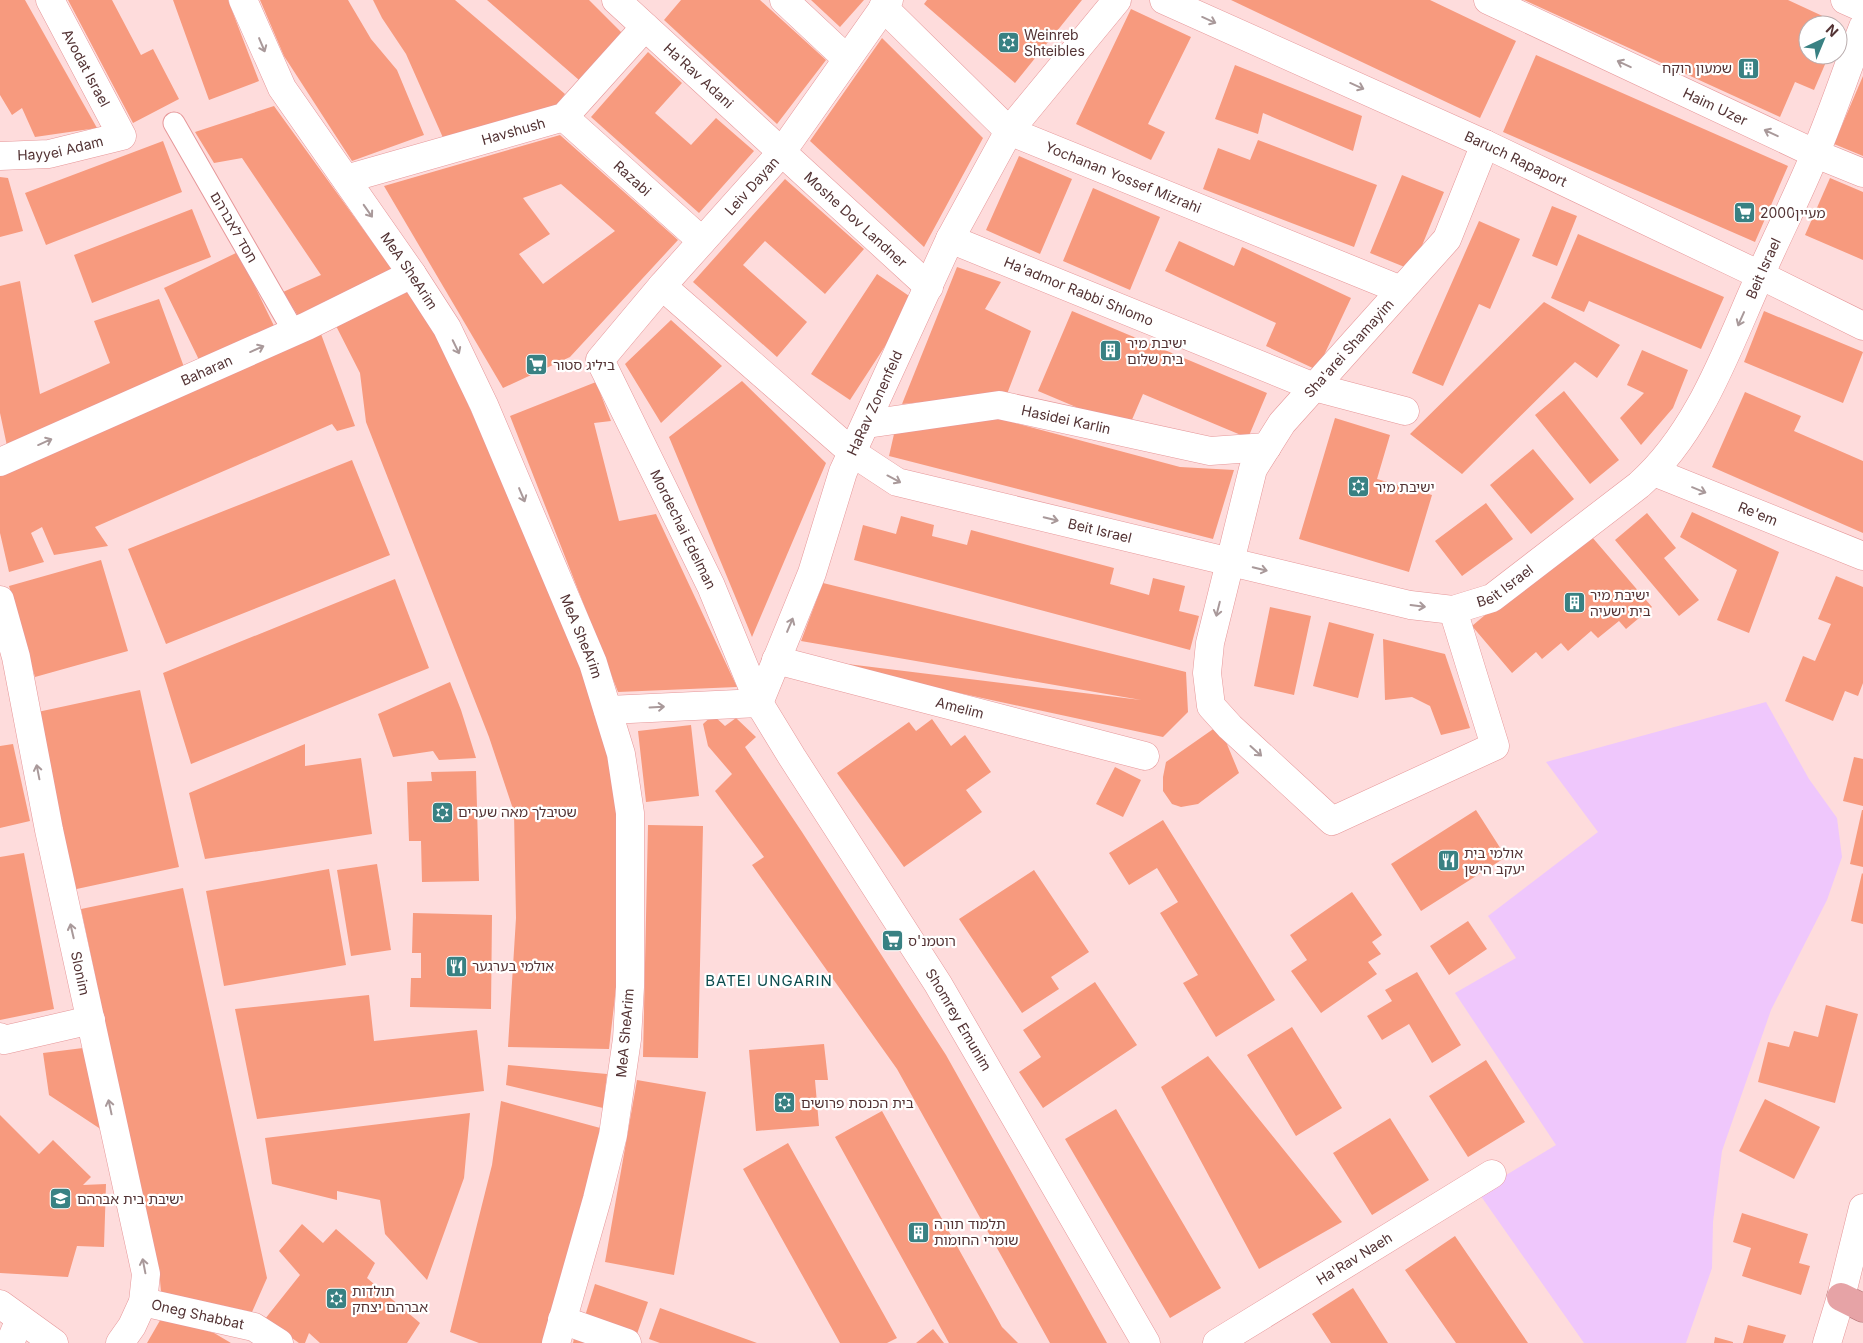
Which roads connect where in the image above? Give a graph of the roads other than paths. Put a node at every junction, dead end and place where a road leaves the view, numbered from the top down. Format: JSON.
{"nodes":[{"id":1,"x":50,"y":0,"type":"edge"},
{"id":2,"x":243,"y":0,"type":"edge"},
{"id":3,"x":616,"y":0,"type":"edge"},
{"id":4,"x":784,"y":0,"type":"edge"},
{"id":5,"x":1117,"y":0,"type":"edge"},
{"id":6,"x":1164,"y":0,"type":"edge"},
{"id":7,"x":1488,"y":0,"type":"edge"},
{"id":8,"x":1845,"y":0,"type":"edge"},
{"id":9,"x":886,"y":4,"type":"edge"},
{"id":10,"x":1863,"y":8,"type":"edge"},
{"id":11,"x":1863,"y":26,"type":"edge"},
{"id":12,"x":645,"y":27,"type":"junction"},
{"id":13,"x":847,"y":59,"type":"junction"},
{"id":14,"x":564,"y":117,"type":"junction"},
{"id":15,"x":174,"y":123,"type":"dead end"},
{"id":16,"x":1009,"y":131,"type":"junction"},
{"id":17,"x":122,"y":136,"type":"joint"},
{"id":18,"x":1485,"y":144,"type":"junction"},
{"id":19,"x":782,"y":153,"type":"junction"},
{"id":20,"x":1816,"y":154,"type":"junction"},
{"id":21,"x":0,"y":156,"type":"edge"},
{"id":22,"x":1863,"y":173,"type":"edge"},
{"id":23,"x":346,"y":179,"type":"junction"},
{"id":24,"x":950,"y":239,"type":"junction"},
{"id":25,"x":702,"y":241,"type":"junction"},
{"id":26,"x":412,"y":274,"type":"junction"},
{"id":27,"x":1760,"y":275,"type":"junction"},
{"id":28,"x":662,"y":286,"type":"junction"},
{"id":29,"x":929,"y":287,"type":"junction"},
{"id":30,"x":1401,"y":290,"type":"junction"},
{"id":31,"x":1863,"y":326,"type":"edge"},
{"id":32,"x":294,"y":332,"type":"junction"},
{"id":33,"x":600,"y":360,"type":"joint"},
{"id":34,"x":1314,"y":387,"type":"junction"},
{"id":35,"x":1405,"y":411,"type":"dead end"},
{"id":36,"x":867,"y":424,"type":"junction"},
{"id":37,"x":1267,"y":447,"type":"junction"},
{"id":38,"x":853,"y":453,"type":"junction"},
{"id":39,"x":0,"y":462,"type":"edge"},
{"id":40,"x":1654,"y":472,"type":"junction"},
{"id":41,"x":1863,"y":556,"type":"edge"},
{"id":42,"x":1230,"y":562,"type":"junction"},
{"id":43,"x":0,"y":600,"type":"edge"},
{"id":44,"x":1453,"y":610,"type":"junction"},
{"id":45,"x":776,"y":660,"type":"junction"},
{"id":46,"x":759,"y":703,"type":"junction"},
{"id":47,"x":608,"y":710,"type":"junction"},
{"id":48,"x":1145,"y":756,"type":"dead end"},
{"id":49,"x":92,"y":1020,"type":"junction"},
{"id":50,"x":0,"y":1037,"type":"edge"},
{"id":51,"x":1492,"y":1174,"type":"dead end"},
{"id":52,"x":1863,"y":1208,"type":"edge"},
{"id":53,"x":143,"y":1302,"type":"junction"},
{"id":54,"x":1852,"y":1303,"type":"edge"},
{"id":55,"x":10,"y":1322,"type":"edge"},
{"id":56,"x":559,"y":1331,"type":"edge"},
{"id":57,"x":54,"y":1343,"type":"edge"},
{"id":58,"x":120,"y":1343,"type":"edge"},
{"id":59,"x":279,"y":1343,"type":"edge"},
{"id":60,"x":626,"y":1343,"type":"edge"},
{"id":61,"x":1146,"y":1343,"type":"edge"},
{"id":62,"x":1217,"y":1343,"type":"edge"},
{"id":63,"x":1827,"y":1343,"type":"edge"}],
"edges":[{"from":1,"to":17,"type":"street","name":"Avodat Israel"},
{"from":2,"to":23,"type":"street","name":"MeA SheArim","one_way":true},
{"from":3,"to":12,"type":"street","name":"Ha'Rav Adani"},
{"from":4,"to":13,"type":"street"},
{"from":5,"to":16,"type":"street","name":"HaRav Zonenfeld"},
{"from":6,"to":18,"type":"street","name":"Baruch Rapaport","one_way":true},
{"from":20,"to":7,"type":"street","name":"Haim Uzer","one_way":true},
{"from":8,"to":10,"type":"street"},
{"from":9,"to":13,"type":"street","name":"Leiv Dayan"},
{"from":9,"to":16,"type":"street","name":"Yochanan Yossef Mizrahi"},
{"from":11,"to":20,"type":"street","name":"Beit Israel"},
{"from":12,"to":14,"type":"street","name":"Havshush"},
{"from":12,"to":19,"type":"street","name":"Ha'Rav Adani"},
{"from":13,"to":19,"type":"street","name":"Leiv Dayan"},
{"from":14,"to":23,"type":"street","name":"Havshush"},
{"from":14,"to":25,"type":"street","name":"Razabi"},
{"from":15,"to":32,"type":"street","name":"חסד לאברהם"},
{"from":16,"to":24,"type":"street","name":"HaRav Zonenfeld"},
{"from":16,"to":30,"type":"street","name":"Yochanan Yossef Mizrahi"},
{"from":17,"to":21,"type":"street","name":"Hayyei Adam"},
{"from":18,"to":27,"type":"street","name":"Baruch Rapaport"},
{"from":18,"to":30,"type":"street","name":"Sha'arei Shamayim"},
{"from":19,"to":25,"type":"street","name":"Leiv Dayan"},
{"from":19,"to":29,"type":"street","name":"Moshe Dov Landner"},
{"from":20,"to":22,"type":"street","name":"Haim Uzer"},
{"from":20,"to":27,"type":"street","name":"Beit Israel"},
{"from":23,"to":26,"type":"street","name":"MeA SheArim","one_way":true},
{"from":24,"to":29,"type":"street","name":"HaRav Zonenfeld"},
{"from":24,"to":34,"type":"street","name":"Ha'admor Rabbi Shlomo"},
{"from":25,"to":28,"type":"street","name":"Leiv Dayan"},
{"from":26,"to":32,"type":"street","name":"Baharan"},
{"from":26,"to":47,"type":"street","name":"MeA SheArim","one_way":true},
{"from":27,"to":31,"type":"street","name":"Baruch Rapaport"},
{"from":27,"to":40,"type":"street","name":"Beit Israel","one_way":true},
{"from":28,"to":33,"type":"street","name":"Leiv Dayan"},
{"from":28,"to":38,"type":"street"},
{"from":29,"to":36,"type":"street","name":"HaRav Zonenfeld"},
{"from":30,"to":34,"type":"street","name":"Sha'arei Shamayim"},
{"from":39,"to":32,"type":"street","name":"Baharan","one_way":true},
{"from":33,"to":46,"type":"street","name":"Mordechai Edelman"},
{"from":34,"to":35,"type":"street","name":"Ha'admor Rabbi Shlomo"},
{"from":34,"to":37,"type":"street","name":"Sha'arei Shamayim"},
{"from":36,"to":37,"type":"street","name":"Hasidei Karlin"},
{"from":36,"to":38,"type":"street","name":"HaRav Zonenfeld"},
{"from":37,"to":42,"type":"street","name":"Sha'arei Shamayim"},
{"from":38,"to":42,"type":"street","name":"Beit Israel","one_way":true},
{"from":45,"to":38,"type":"street","name":"HaRav Zonenfeld","one_way":true},
{"from":40,"to":41,"type":"street","name":"Re'em","one_way":true},
{"from":40,"to":44,"type":"street","name":"Beit Israel"},
{"from":42,"to":44,"type":"street","name":"Beit Israel","one_way":true},
{"from":42,"to":44,"type":"street","name":"Sha'arei Shamayim","one_way":true},
{"from":49,"to":43,"type":"street","name":"Slonim","one_way":true},
{"from":45,"to":46,"type":"street","name":"HaRav Zonenfeld"},
{"from":45,"to":48,"type":"street","name":"Amelim"},
{"from":47,"to":46,"type":"street","one_way":true},
{"from":46,"to":61,"type":"street","name":"Shomrey Emunim"},
{"from":47,"to":56,"type":"street","name":"MeA SheArim"},
{"from":49,"to":50,"type":"street"},
{"from":53,"to":49,"type":"street","name":"Slonim","one_way":true},
{"from":51,"to":62,"type":"street","name":"Ha'Rav Naeh"},
{"from":52,"to":54,"type":"street"},
{"from":53,"to":58,"type":"street","name":"Slonim"},
{"from":53,"to":59,"type":"street","name":"Oneg Shabbat"},
{"from":54,"to":63,"type":"street"},
{"from":55,"to":57,"type":"street"},
{"from":56,"to":60,"type":"street"}]}
